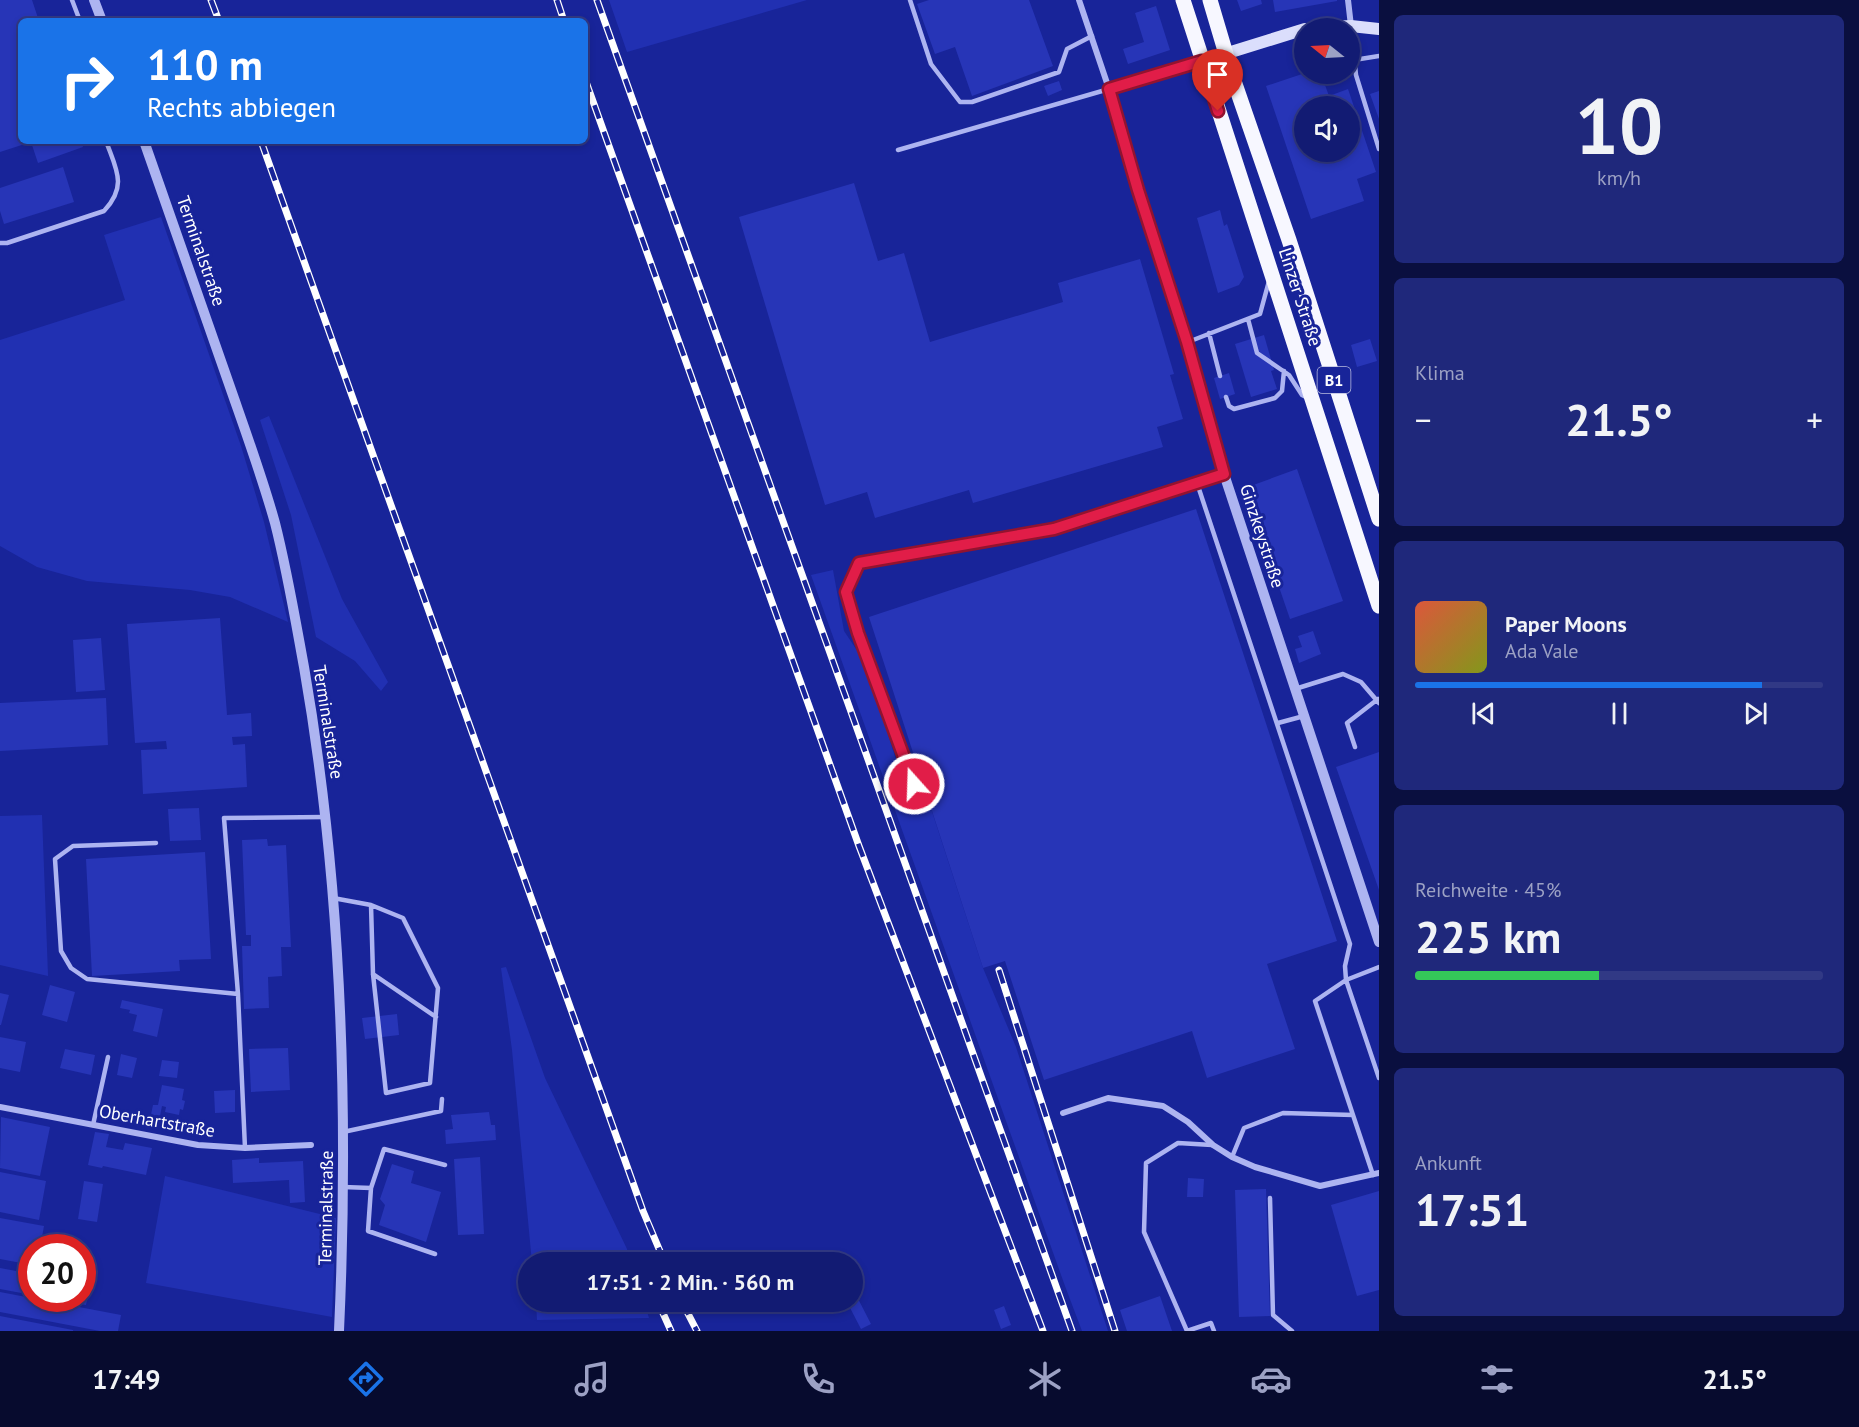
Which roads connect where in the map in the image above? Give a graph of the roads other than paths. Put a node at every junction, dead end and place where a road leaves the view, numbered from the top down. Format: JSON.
{"nodes":[{"id":1,"x":72,"y":0,"type":"edge"},
{"id":2,"x":94,"y":0,"type":"edge"},
{"id":3,"x":910,"y":0,"type":"edge"},
{"id":4,"x":1078,"y":0,"type":"edge"},
{"id":5,"x":1183,"y":0,"type":"edge"},
{"id":6,"x":1210,"y":0,"type":"edge"},
{"id":7,"x":1348,"y":0,"type":"edge"},
{"id":8,"x":79,"y":18,"type":"edge"},
{"id":9,"x":101,"y":18,"type":"edge"},
{"id":10,"x":1350,"y":18,"type":"edge"},
{"id":11,"x":1360,"y":28,"type":"edge"},
{"id":12,"x":1379,"y":29,"type":"edge"},
{"id":13,"x":1294,"y":32,"type":"edge"},
{"id":14,"x":1092,"y":36,"type":"junction"},
{"id":15,"x":1226,"y":53,"type":"junction"},
{"id":16,"x":1379,"y":56,"type":"edge"},
{"id":17,"x":1360,"y":59,"type":"edge"},
{"id":18,"x":1202,"y":61,"type":"junction"},
{"id":19,"x":1359,"y":84,"type":"edge"},
{"id":20,"x":1109,"y":89,"type":"junction"},
{"id":21,"x":107,"y":144,"type":"edge"},
{"id":22,"x":145,"y":144,"type":"edge"},
{"id":23,"x":1379,"y":149,"type":"edge"},
{"id":24,"x":898,"y":150,"type":"dead end"},
{"id":25,"x":0,"y":243,"type":"edge"},
{"id":26,"x":1271,"y":272,"type":"junction"},
{"id":27,"x":1248,"y":319,"type":"junction"},
{"id":28,"x":1209,"y":333,"type":"junction"},
{"id":29,"x":1187,"y":342,"type":"junction"},
{"id":30,"x":1284,"y":371,"type":"junction"},
{"id":31,"x":1220,"y":376,"type":"dead end"},
{"id":32,"x":1226,"y":397,"type":"dead end"},
{"id":33,"x":1313,"y":400,"type":"junction"},
{"id":34,"x":1224,"y":474,"type":"junction"},
{"id":35,"x":1197,"y":483,"type":"junction"},
{"id":36,"x":1379,"y":519,"type":"edge"},
{"id":37,"x":1379,"y":606,"type":"edge"},
{"id":38,"x":1295,"y":689,"type":"junction"},
{"id":39,"x":1378,"y":701,"type":"edge"},
{"id":40,"x":1304,"y":716,"type":"junction"},
{"id":41,"x":1278,"y":723,"type":"junction"},
{"id":42,"x":1355,"y":747,"type":"dead end"},
{"id":43,"x":914,"y":784,"type":"dead end"},
{"id":44,"x":325,"y":817,"type":"junction"},
{"id":45,"x":156,"y":843,"type":"dead end"},
{"id":46,"x":333,"y":898,"type":"junction"},
{"id":47,"x":371,"y":905,"type":"junction"},
{"id":48,"x":1379,"y":942,"type":"edge"},
{"id":49,"x":1379,"y":967,"type":"edge"},
{"id":50,"x":373,"y":974,"type":"junction"},
{"id":51,"x":1346,"y":980,"type":"junction"},
{"id":52,"x":238,"y":994,"type":"junction"},
{"id":53,"x":436,"y":1017,"type":"junction"},
{"id":54,"x":108,"y":1057,"type":"dead end"},
{"id":55,"x":1379,"y":1078,"type":"edge"},
{"id":56,"x":442,"y":1099,"type":"dead end"},
{"id":57,"x":0,"y":1107,"type":"edge"},
{"id":58,"x":1063,"y":1113,"type":"dead end"},
{"id":59,"x":1353,"y":1115,"type":"junction"},
{"id":60,"x":93,"y":1125,"type":"junction"},
{"id":61,"x":343,"y":1132,"type":"junction"},
{"id":62,"x":311,"y":1145,"type":"dead end"},
{"id":63,"x":1213,"y":1145,"type":"junction"},
{"id":64,"x":245,"y":1148,"type":"junction"},
{"id":65,"x":1232,"y":1156,"type":"junction"},
{"id":66,"x":445,"y":1165,"type":"dead end"},
{"id":67,"x":1376,"y":1174,"type":"edge"},
{"id":68,"x":343,"y":1187,"type":"junction"},
{"id":69,"x":371,"y":1188,"type":"junction"},
{"id":70,"x":1270,"y":1198,"type":"dead end"},
{"id":71,"x":435,"y":1254,"type":"dead end"},
{"id":72,"x":339,"y":1331,"type":"edge"},
{"id":73,"x":1187,"y":1331,"type":"edge"},
{"id":74,"x":1214,"y":1331,"type":"edge"},
{"id":75,"x":1292,"y":1331,"type":"edge"}],
"edges":[{"from":1,"to":8,"type":"lane"},
{"from":2,"to":9,"type":"street"},
{"from":3,"to":14,"type":"lane"},
{"from":4,"to":14,"type":"street","name":"Ginzkeystraße"},
{"from":5,"to":18,"type":"main road","name":"Linzer Straße","number":"B1"},
{"from":6,"to":15,"type":"main road","name":"Linzer Straße","number":"B1"},
{"from":7,"to":10,"type":"street"},
{"from":11,"to":12,"type":"main road"},
{"from":13,"to":15,"type":"main road"},
{"from":14,"to":20,"type":"street","name":"Ginzkeystraße"},
{"from":15,"to":18,"type":"main road"},
{"from":15,"to":36,"type":"main road","name":"Linzer Straße","number":"B1"},
{"from":16,"to":17,"type":"lane"},
{"from":18,"to":20,"type":"street"},
{"from":18,"to":26,"type":"main road","name":"Linzer Straße","number":"B1"},
{"from":19,"to":23,"type":"lane"},
{"from":20,"to":24,"type":"lane"},
{"from":20,"to":29,"type":"street","name":"Ginzkeystraße"},
{"from":21,"to":25,"type":"lane"},
{"from":22,"to":44,"type":"street","name":"Terminalstraße"},
{"from":26,"to":27,"type":"lane"},
{"from":26,"to":33,"type":"main road","name":"Linzer Straße","number":"B1"},
{"from":27,"to":28,"type":"lane"},
{"from":27,"to":30,"type":"lane"},
{"from":28,"to":29,"type":"lane"},
{"from":28,"to":31,"type":"lane"},
{"from":29,"to":34,"type":"street","name":"Ginzkeystraße"},
{"from":30,"to":32,"type":"lane"},
{"from":30,"to":33,"type":"lane"},
{"from":33,"to":37,"type":"main road","name":"Linzer Straße","number":"B1"},
{"from":34,"to":35,"type":"lane"},
{"from":34,"to":38,"type":"street","name":"Ginzkeystraße"},
{"from":35,"to":41,"type":"lane"},
{"from":35,"to":43,"type":"lane"},
{"from":38,"to":39,"type":"lane"},
{"from":38,"to":40,"type":"street","name":"Ginzkeystraße"},
{"from":39,"to":42,"type":"lane"},
{"from":40,"to":41,"type":"lane"},
{"from":40,"to":48,"type":"street","name":"Ginzkeystraße"},
{"from":41,"to":51,"type":"lane"},
{"from":44,"to":46,"type":"street","name":"Terminalstraße"},
{"from":44,"to":52,"type":"lane"},
{"from":45,"to":52,"type":"lane"},
{"from":46,"to":47,"type":"lane"},
{"from":46,"to":61,"type":"street","name":"Terminalstraße"},
{"from":47,"to":50,"type":"lane"},
{"from":47,"to":53,"type":"lane"},
{"from":49,"to":51,"type":"lane"},
{"from":50,"to":53,"type":"lane"},
{"from":50,"to":53,"type":"lane"},
{"from":51,"to":55,"type":"lane"},
{"from":51,"to":59,"type":"lane"},
{"from":52,"to":64,"type":"lane"},
{"from":54,"to":60,"type":"lane"},
{"from":56,"to":61,"type":"lane"},
{"from":57,"to":60,"type":"street","name":"Oberhartstraße"},
{"from":58,"to":63,"type":"street"},
{"from":59,"to":65,"type":"lane"},
{"from":59,"to":67,"type":"lane"},
{"from":60,"to":64,"type":"street","name":"Oberhartstraße"},
{"from":61,"to":68,"type":"street","name":"Terminalstraße"},
{"from":62,"to":64,"type":"street","name":"Oberhartstraße"},
{"from":63,"to":65,"type":"street"},
{"from":63,"to":73,"type":"lane"},
{"from":65,"to":67,"type":"street"},
{"from":66,"to":69,"type":"lane"},
{"from":68,"to":69,"type":"lane"},
{"from":68,"to":72,"type":"street","name":"Terminalstraße"},
{"from":69,"to":71,"type":"lane"},
{"from":70,"to":75,"type":"lane"},
{"from":73,"to":74,"type":"lane"}]}
